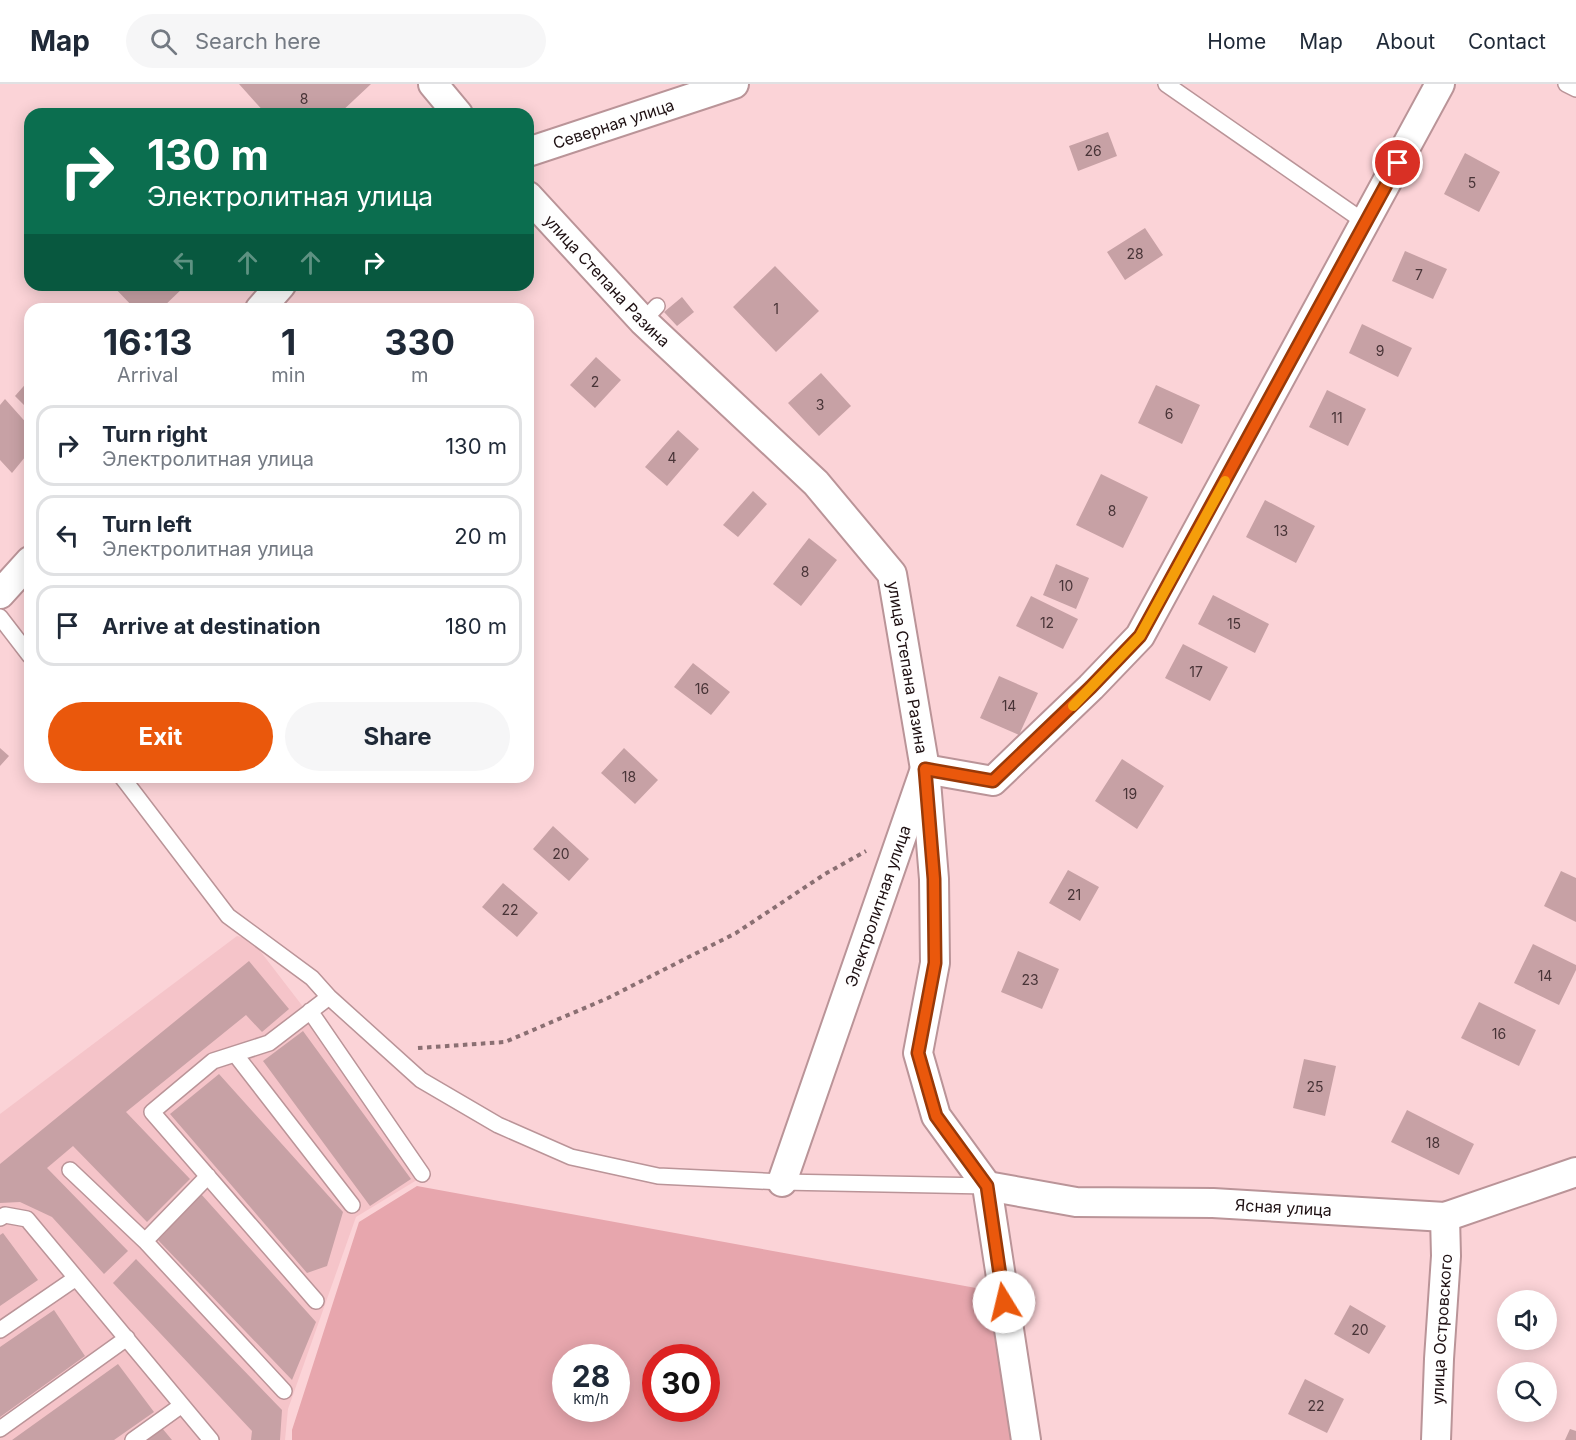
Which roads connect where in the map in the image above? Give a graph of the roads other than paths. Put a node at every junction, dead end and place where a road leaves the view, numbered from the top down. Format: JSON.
{"nodes":[{"id":1,"x":433,"y":84,"type":"edge"},
{"id":2,"x":734,"y":84,"type":"edge"},
{"id":3,"x":1167,"y":84,"type":"edge"},
{"id":4,"x":1440,"y":84,"type":"edge"},
{"id":5,"x":1566,"y":84,"type":"edge"},
{"id":6,"x":1576,"y":89,"type":"edge"},
{"id":7,"x":453,"y":108,"type":"edge"},
{"id":8,"x":534,"y":150,"type":"edge"},
{"id":9,"x":534,"y":201,"type":"edge"},
{"id":10,"x":1366,"y":223,"type":"junction"},
{"id":11,"x":276,"y":291,"type":"edge"},
{"id":12,"x":265,"y":303,"type":"edge"},
{"id":13,"x":24,"y":568,"type":"edge"},
{"id":14,"x":0,"y":594,"type":"edge"},
{"id":15,"x":0,"y":617,"type":"edge"},
{"id":16,"x":24,"y":649,"type":"edge"},
{"id":17,"x":925,"y":769,"type":"junction"},
{"id":18,"x":127,"y":783,"type":"edge"},
{"id":19,"x":329,"y":997,"type":"junction"},
{"id":20,"x":310,"y":1011,"type":"junction"},
{"id":21,"x":235,"y":1054,"type":"junction"},
{"id":22,"x":70,"y":1170,"type":"dead end"},
{"id":23,"x":1576,"y":1172,"type":"edge"},
{"id":24,"x":422,"y":1174,"type":"dead end"},
{"id":25,"x":208,"y":1176,"type":"junction"},
{"id":26,"x":782,"y":1182,"type":"junction"},
{"id":27,"x":987,"y":1186,"type":"junction"},
{"id":28,"x":352,"y":1205,"type":"dead end"},
{"id":29,"x":1445,"y":1217,"type":"junction"},
{"id":30,"x":0,"y":1218,"type":"edge"},
{"id":31,"x":145,"y":1241,"type":"junction"},
{"id":32,"x":76,"y":1278,"type":"junction"},
{"id":33,"x":316,"y":1301,"type":"dead end"},
{"id":34,"x":0,"y":1330,"type":"edge"},
{"id":35,"x":127,"y":1338,"type":"junction"},
{"id":36,"x":284,"y":1391,"type":"dead end"},
{"id":37,"x":182,"y":1405,"type":"junction"},
{"id":38,"x":0,"y":1430,"type":"edge"},
{"id":39,"x":133,"y":1440,"type":"edge"},
{"id":40,"x":211,"y":1440,"type":"edge"},
{"id":41,"x":1026,"y":1440,"type":"edge"},
{"id":42,"x":1436,"y":1440,"type":"edge"}],
"edges":[{"from":1,"to":7,"type":"street"},
{"from":2,"to":8,"type":"street","name":"Северная улица"},
{"from":3,"to":10,"type":"lane"},
{"from":4,"to":10,"type":"street"},
{"from":5,"to":6,"type":"lane"},
{"from":9,"to":17,"type":"street","name":"улица Степана Разина"},
{"from":10,"to":17,"type":"street"},
{"from":11,"to":12,"type":"street"},
{"from":13,"to":14,"type":"street"},
{"from":15,"to":16,"type":"lane"},
{"from":17,"to":26,"type":"street","name":"Электролитная улица"},
{"from":17,"to":27,"type":"street","name":"улица Степана Разина"},
{"from":18,"to":19,"type":"lane"},
{"from":19,"to":20,"type":"lane"},
{"from":19,"to":26,"type":"lane"},
{"from":20,"to":21,"type":"lane"},
{"from":20,"to":24,"type":"lane"},
{"from":21,"to":25,"type":"lane"},
{"from":21,"to":28,"type":"lane"},
{"from":22,"to":31,"type":"lane"},
{"from":23,"to":29,"type":"street","name":"Ясная улица"},
{"from":25,"to":31,"type":"lane"},
{"from":25,"to":33,"type":"lane"},
{"from":26,"to":27,"type":"lane"},
{"from":27,"to":29,"type":"street","name":"Ясная улица"},
{"from":27,"to":41,"type":"street","name":"улица Степана Разина"},
{"from":29,"to":42,"type":"street","name":"улица Островского"},
{"from":30,"to":32,"type":"lane"},
{"from":31,"to":36,"type":"lane"},
{"from":32,"to":34,"type":"lane"},
{"from":32,"to":35,"type":"lane"},
{"from":35,"to":37,"type":"lane"},
{"from":35,"to":38,"type":"lane"},
{"from":37,"to":39,"type":"lane"},
{"from":37,"to":40,"type":"lane"}]}
